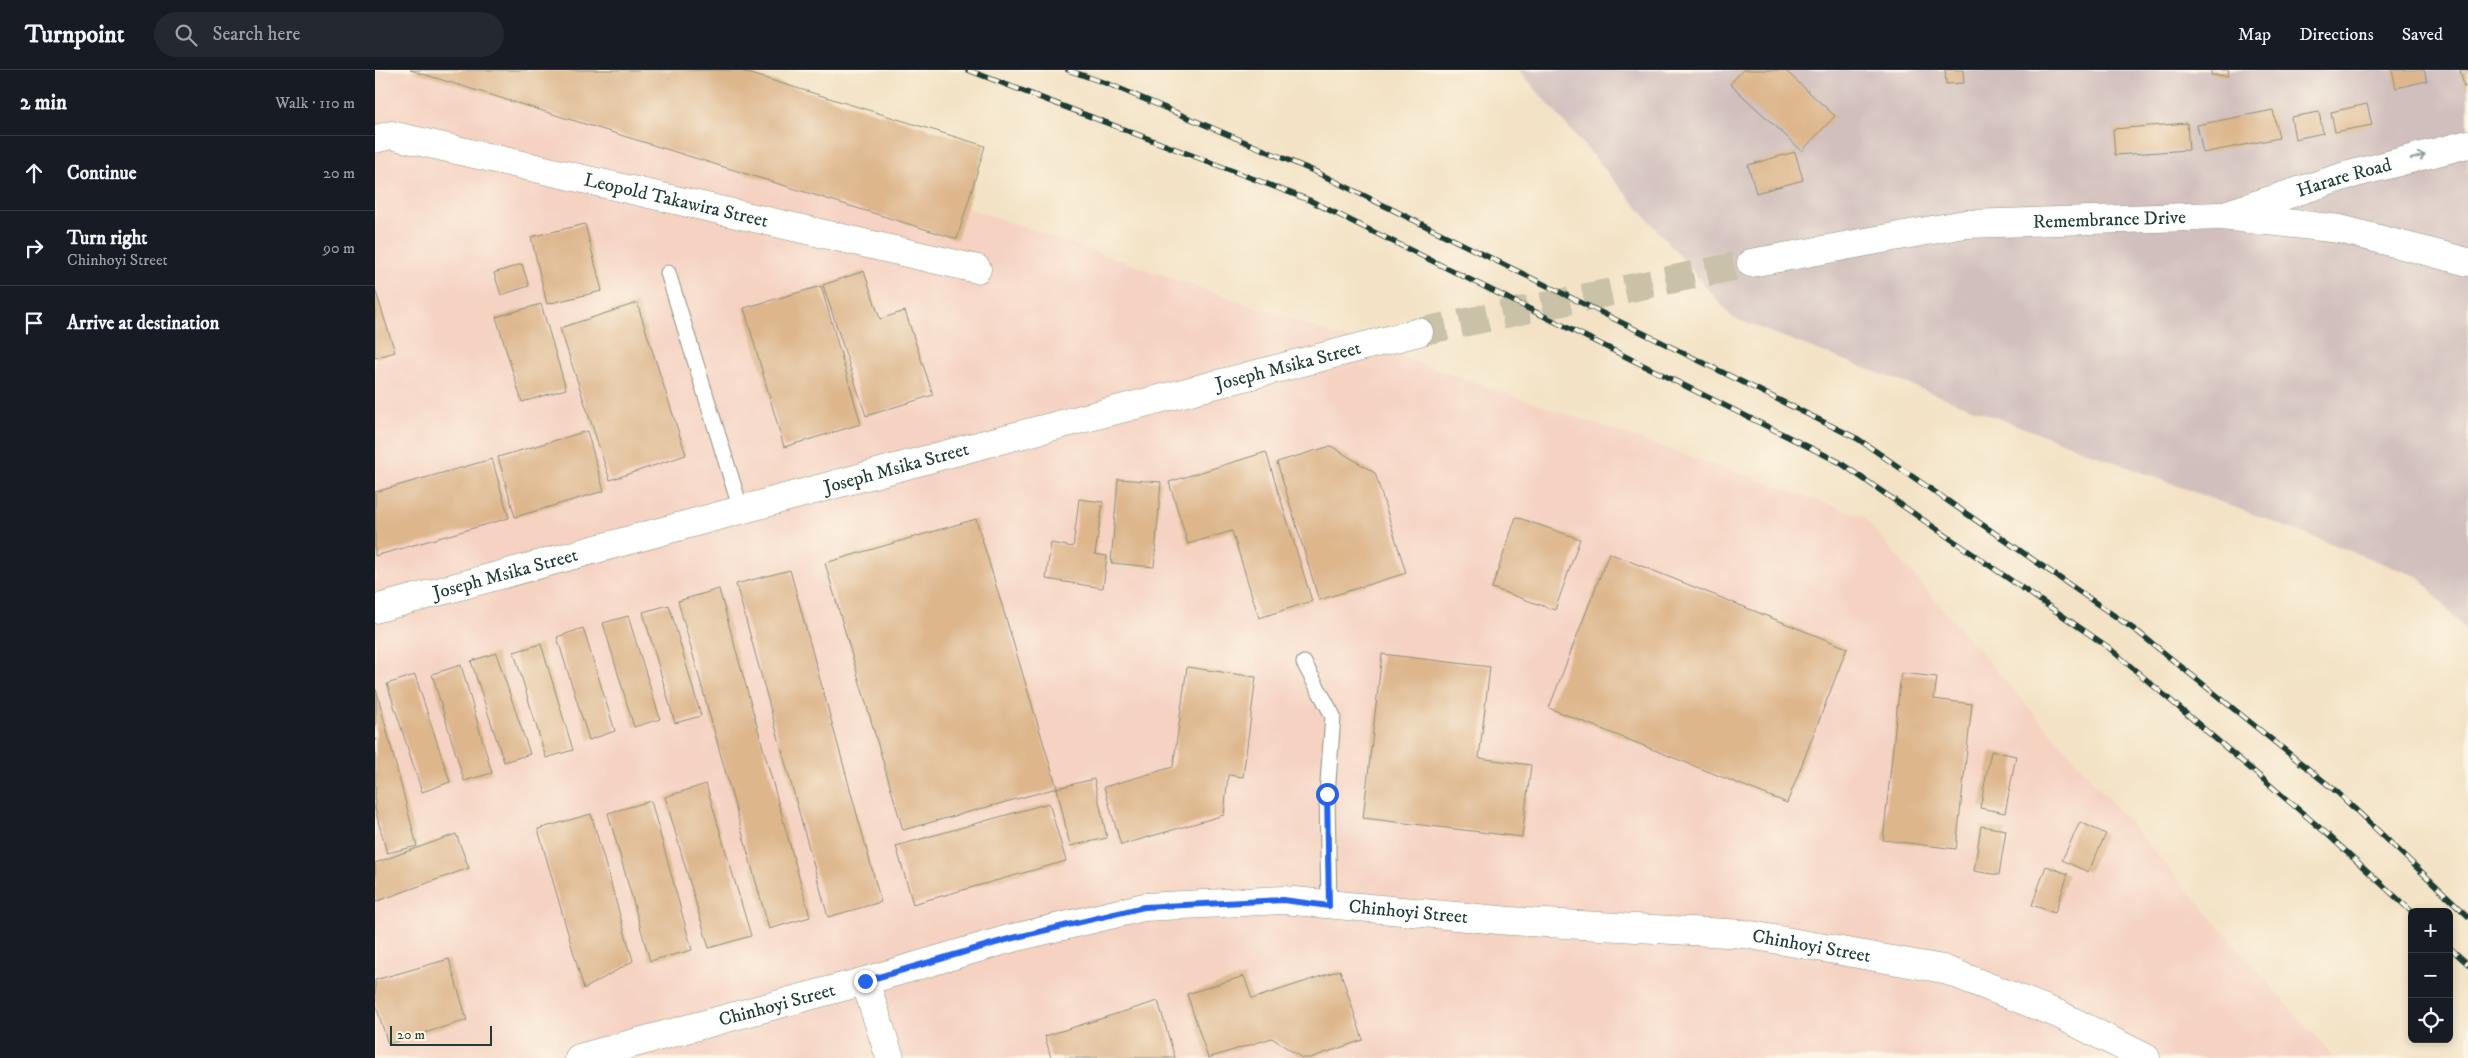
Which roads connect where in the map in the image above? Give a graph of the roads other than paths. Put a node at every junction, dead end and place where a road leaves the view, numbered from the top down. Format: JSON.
{"nodes":[{"id":1,"x":375,"y":139,"type":"edge"},
{"id":2,"x":2468,"y":144,"type":"edge"},
{"id":3,"x":2221,"y":216,"type":"junction"},
{"id":4,"x":2468,"y":262,"type":"edge"},
{"id":5,"x":1751,"y":263,"type":"tunnel mouth"},
{"id":6,"x":977,"y":269,"type":"dead end"},
{"id":7,"x":668,"y":273,"type":"dead end"},
{"id":8,"x":1419,"y":332,"type":"tunnel mouth"},
{"id":9,"x":741,"y":510,"type":"junction"},
{"id":10,"x":375,"y":609,"type":"edge"},
{"id":11,"x":1304,"y":663,"type":"dead end"},
{"id":12,"x":1329,"y":906,"type":"junction"},
{"id":13,"x":865,"y":981,"type":"junction"},
{"id":14,"x":579,"y":1058,"type":"edge"},
{"id":15,"x":890,"y":1058,"type":"edge"},
{"id":16,"x":2146,"y":1058,"type":"edge"}],
"edges":[{"from":1,"to":6,"type":"street","name":"Leopold Takawira Street"},
{"from":3,"to":2,"type":"street","name":"Harare Road","one_way":true},
{"from":3,"to":4,"type":"street","name":"Remembrance Drive"},
{"from":3,"to":5,"type":"street","name":"Remembrance Drive"},
{"from":7,"to":9,"type":"lane"},
{"from":8,"to":9,"type":"street","name":"Joseph Msika Street"},
{"from":9,"to":10,"type":"street","name":"Joseph Msika Street"},
{"from":11,"to":12,"type":"lane"},
{"from":12,"to":13,"type":"street","name":"Chinhoyi Street"},
{"from":12,"to":16,"type":"street","name":"Chinhoyi Street"},
{"from":13,"to":14,"type":"street","name":"Chinhoyi Street"},
{"from":13,"to":15,"type":"street"}]}
